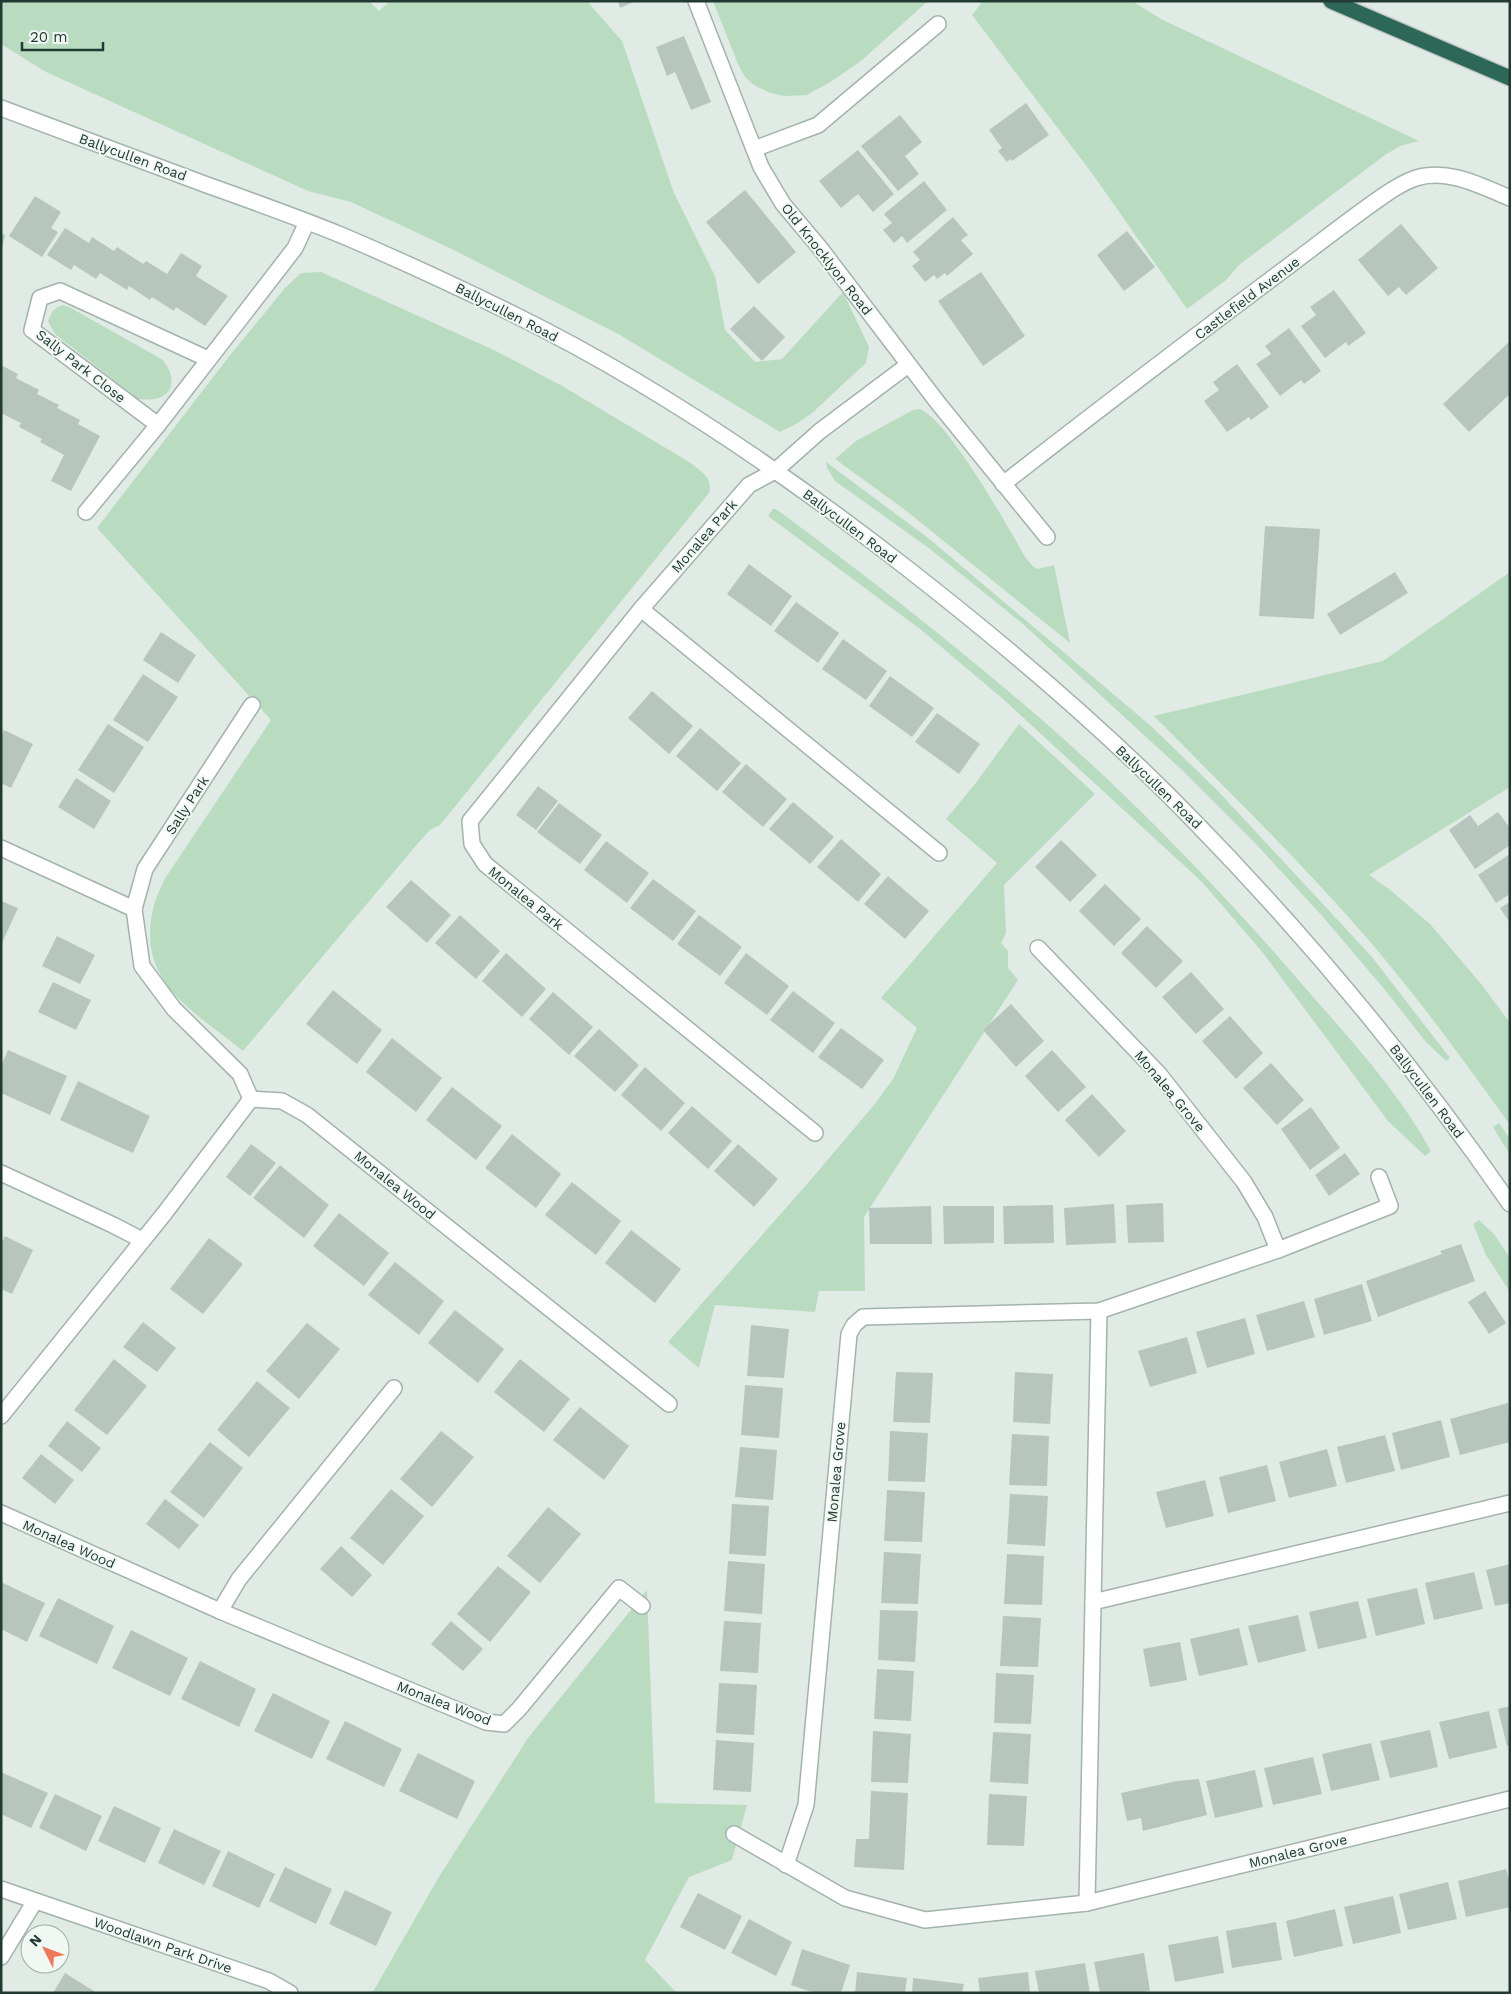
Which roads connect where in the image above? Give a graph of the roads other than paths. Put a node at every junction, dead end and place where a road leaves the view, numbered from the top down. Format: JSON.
{"nodes":[{"id":1,"x":696,"y":1,"type":"edge"},
{"id":2,"x":1331,"y":1,"type":"edge"},
{"id":3,"x":938,"y":24,"type":"dead end"},
{"id":4,"x":1510,"y":78,"type":"edge"},
{"id":5,"x":1,"y":108,"type":"edge"},
{"id":6,"x":754,"y":149,"type":"junction"},
{"id":7,"x":1510,"y":198,"type":"edge"},
{"id":8,"x":307,"y":222,"type":"junction"},
{"id":9,"x":208,"y":359,"type":"junction"},
{"id":10,"x":908,"y":365,"type":"junction"},
{"id":11,"x":158,"y":424,"type":"junction"},
{"id":12,"x":775,"y":470,"type":"junction"},
{"id":13,"x":1004,"y":484,"type":"junction"},
{"id":14,"x":86,"y":512,"type":"dead end"},
{"id":15,"x":1046,"y":537,"type":"dead end"},
{"id":16,"x":641,"y":610,"type":"junction"},
{"id":17,"x":252,"y":704,"type":"dead end"},
{"id":18,"x":1,"y":848,"type":"edge"},
{"id":19,"x":939,"y":853,"type":"dead end"},
{"id":20,"x":134,"y":910,"type":"junction"},
{"id":21,"x":1038,"y":948,"type":"dead end"},
{"id":22,"x":251,"y":1099,"type":"junction"},
{"id":23,"x":815,"y":1133,"type":"dead end"},
{"id":24,"x":1,"y":1173,"type":"edge"},
{"id":25,"x":1379,"y":1177,"type":"dead end"},
{"id":26,"x":1510,"y":1204,"type":"edge"},
{"id":27,"x":142,"y":1240,"type":"junction"},
{"id":28,"x":1278,"y":1250,"type":"junction"},
{"id":29,"x":1099,"y":1311,"type":"junction"},
{"id":30,"x":394,"y":1388,"type":"dead end"},
{"id":31,"x":669,"y":1404,"type":"dead end"},
{"id":32,"x":1,"y":1416,"type":"edge"},
{"id":33,"x":1510,"y":1502,"type":"edge"},
{"id":34,"x":1,"y":1513,"type":"edge"},
{"id":35,"x":1094,"y":1602,"type":"junction"},
{"id":36,"x":642,"y":1606,"type":"dead end"},
{"id":37,"x":220,"y":1611,"type":"junction"},
{"id":38,"x":1510,"y":1799,"type":"edge"},
{"id":39,"x":734,"y":1834,"type":"dead end"},
{"id":40,"x":786,"y":1865,"type":"junction"},
{"id":41,"x":1,"y":1890,"type":"edge"},
{"id":42,"x":34,"y":1901,"type":"junction"},
{"id":43,"x":1087,"y":1903,"type":"junction"},
{"id":44,"x":1,"y":1957,"type":"edge"},
{"id":45,"x":290,"y":1993,"type":"edge"}],
"edges":[{"from":1,"to":6,"type":"street","name":"Old Knocklyon Road"},
{"from":2,"to":4,"type":"highway"},
{"from":3,"to":6,"type":"street"},
{"from":5,"to":8,"type":"street","name":"Ballycullen Road"},
{"from":6,"to":10,"type":"street","name":"Old Knocklyon Road"},
{"from":7,"to":13,"type":"street","name":"Castlefield Avenue"},
{"from":8,"to":9,"type":"street"},
{"from":8,"to":12,"type":"street","name":"Ballycullen Road"},
{"from":9,"to":11,"type":"street"},
{"from":9,"to":11,"type":"street","name":"Sally Park Close"},
{"from":10,"to":12,"type":"street","name":"Monalea Park"},
{"from":10,"to":13,"type":"street","name":"Old Knocklyon Road"},
{"from":11,"to":14,"type":"street"},
{"from":12,"to":16,"type":"street","name":"Monalea Park"},
{"from":12,"to":26,"type":"street","name":"Ballycullen Road"},
{"from":13,"to":15,"type":"street","name":"Old Knocklyon Road"},
{"from":16,"to":19,"type":"street"},
{"from":16,"to":23,"type":"street","name":"Monalea Park"},
{"from":17,"to":20,"type":"street","name":"Sally Park"},
{"from":18,"to":20,"type":"street"},
{"from":20,"to":22,"type":"street","name":"Sally Park"},
{"from":21,"to":28,"type":"street","name":"Monalea Grove"},
{"from":22,"to":27,"type":"street"},
{"from":22,"to":31,"type":"street","name":"Monalea Wood"},
{"from":24,"to":27,"type":"street"},
{"from":25,"to":28,"type":"street","name":"Monalea Grove"},
{"from":27,"to":32,"type":"street"},
{"from":28,"to":29,"type":"street","name":"Monalea Grove"},
{"from":29,"to":35,"type":"street"},
{"from":29,"to":40,"type":"street","name":"Monalea Grove"},
{"from":30,"to":37,"type":"street"},
{"from":33,"to":35,"type":"street"},
{"from":34,"to":37,"type":"street","name":"Monalea Wood"},
{"from":35,"to":43,"type":"street"},
{"from":36,"to":37,"type":"street","name":"Monalea Wood"},
{"from":38,"to":43,"type":"street","name":"Monalea Grove"},
{"from":39,"to":40,"type":"street","name":"Monalea Grove"},
{"from":40,"to":43,"type":"street","name":"Monalea Grove"},
{"from":41,"to":42,"type":"street","name":"Woodlawn Park Drive"},
{"from":42,"to":44,"type":"street"},
{"from":42,"to":45,"type":"street","name":"Woodlawn Park Drive"}]}
